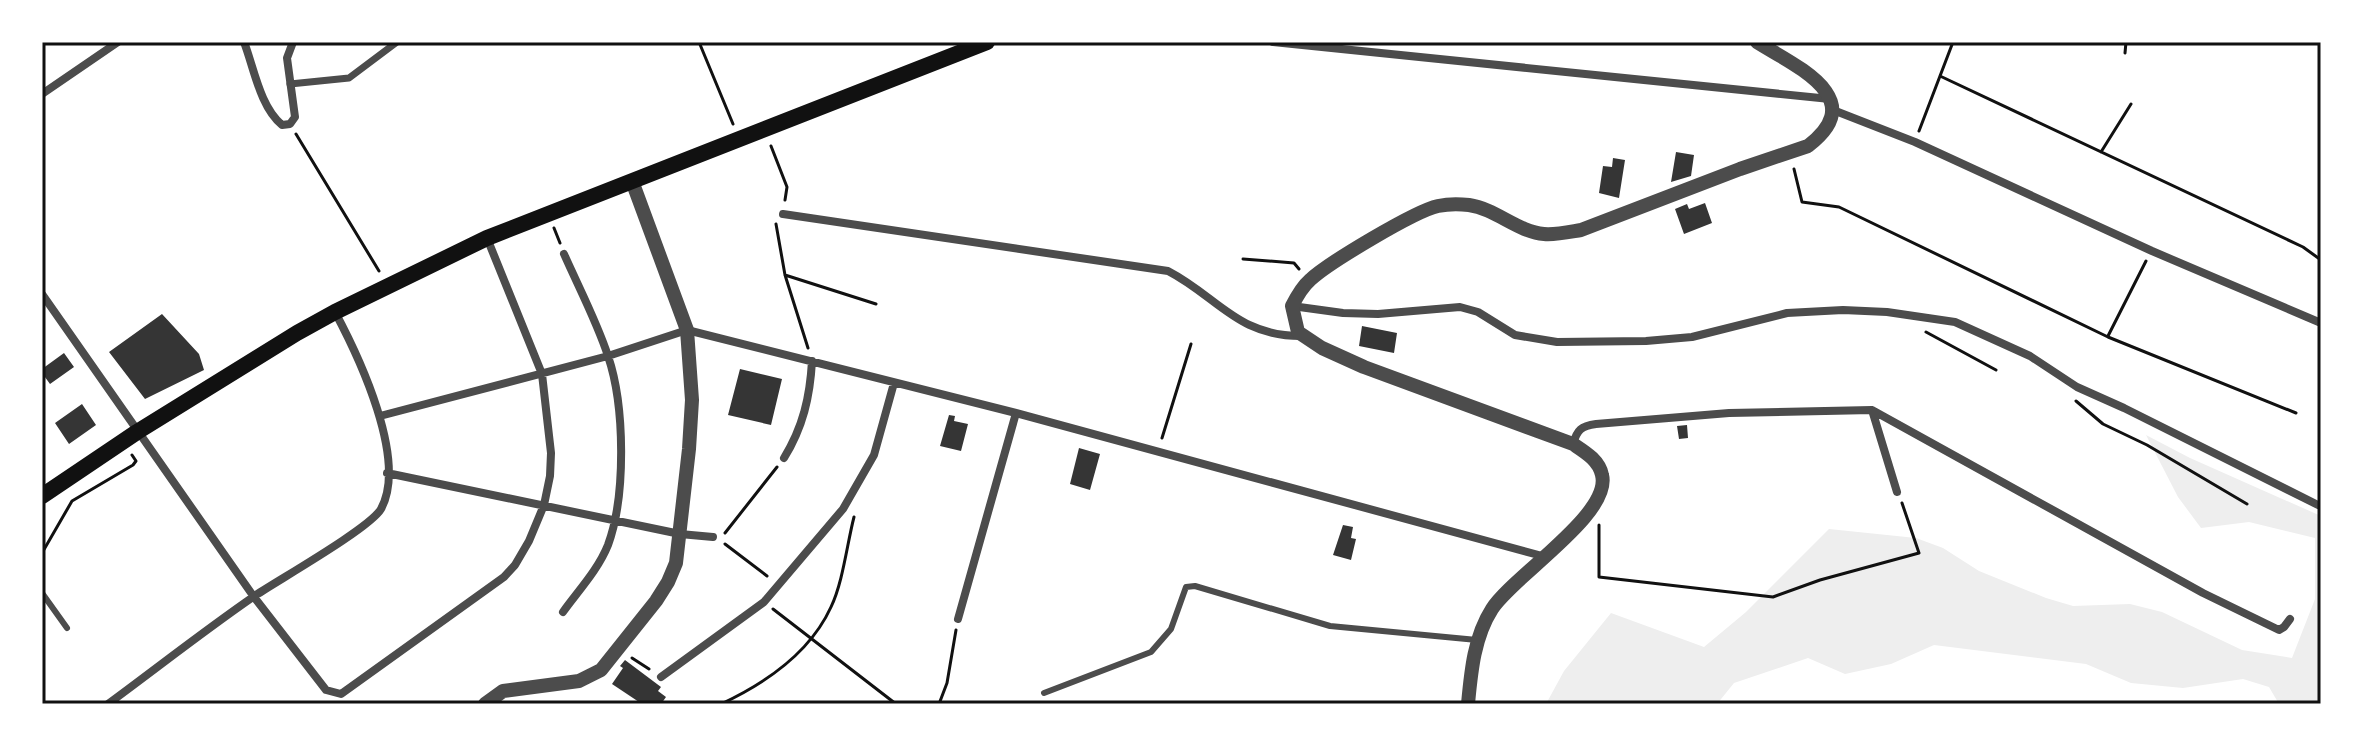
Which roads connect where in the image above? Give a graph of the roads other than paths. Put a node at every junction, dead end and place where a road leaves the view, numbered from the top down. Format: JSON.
{"nodes":[{"id":1,"x":118,"y":42,"type":"edge"},
{"id":2,"x":244,"y":42,"type":"edge"},
{"id":3,"x":293,"y":42,"type":"edge"},
{"id":4,"x":397,"y":42,"type":"edge"},
{"id":5,"x":987,"y":42,"type":"edge"},
{"id":6,"x":1273,"y":42,"type":"edge"},
{"id":7,"x":1757,"y":42,"type":"edge"},
{"id":8,"x":290,"y":84,"type":"junction"},
{"id":9,"x":42,"y":94,"type":"edge"},
{"id":10,"x":1832,"y":105,"type":"junction"},
{"id":11,"x":632,"y":181,"type":"junction"},
{"id":12,"x":783,"y":214,"type":"road end"},
{"id":13,"x":487,"y":238,"type":"junction"},
{"id":14,"x":564,"y":254,"type":"road end"},
{"id":15,"x":42,"y":294,"type":"edge"},
{"id":16,"x":1292,"y":306,"type":"junction"},
{"id":17,"x":335,"y":312,"type":"junction"},
{"id":18,"x":2321,"y":323,"type":"edge"},
{"id":19,"x":687,"y":330,"type":"junction"},
{"id":20,"x":1301,"y":336,"type":"junction"},
{"id":21,"x":608,"y":356,"type":"junction"},
{"id":22,"x":812,"y":361,"type":"junction"},
{"id":23,"x":542,"y":374,"type":"junction"},
{"id":24,"x":894,"y":383,"type":"junction"},
{"id":25,"x":1872,"y":410,"type":"junction"},
{"id":26,"x":1016,"y":413,"type":"junction"},
{"id":27,"x":380,"y":416,"type":"junction"},
{"id":28,"x":137,"y":432,"type":"junction"},
{"id":29,"x":1573,"y":444,"type":"junction"},
{"id":30,"x":784,"y":458,"type":"road end"},
{"id":31,"x":387,"y":476,"type":"junction"},
{"id":32,"x":1897,"y":492,"type":"road end"},
{"id":33,"x":42,"y":496,"type":"edge"},
{"id":34,"x":544,"y":505,"type":"junction"},
{"id":35,"x":2318,"y":505,"type":"dead end"},
{"id":36,"x":614,"y":520,"type":"junction"},
{"id":37,"x":680,"y":534,"type":"junction"},
{"id":38,"x":716,"y":538,"type":"road end"},
{"id":39,"x":1546,"y":557,"type":"junction"},
{"id":40,"x":42,"y":593,"type":"edge"},
{"id":41,"x":254,"y":597,"type":"junction"},
{"id":42,"x":563,"y":612,"type":"dead end"},
{"id":43,"x":958,"y":619,"type":"road end"},
{"id":44,"x":2290,"y":619,"type":"dead end"},
{"id":45,"x":67,"y":628,"type":"dead end"},
{"id":46,"x":1477,"y":640,"type":"junction"},
{"id":47,"x":661,"y":677,"type":"road end"},
{"id":48,"x":1044,"y":693,"type":"dead end"},
{"id":49,"x":108,"y":704,"type":"edge"},
{"id":50,"x":485,"y":704,"type":"edge"},
{"id":51,"x":1468,"y":704,"type":"edge"}],
"edges":[{"from":1,"to":9,"type":"street"},
{"from":2,"to":8,"type":"street"},
{"from":3,"to":8,"type":"street"},
{"from":4,"to":8,"type":"street"},
{"from":5,"to":11,"type":"main road"},
{"from":6,"to":10,"type":"street"},
{"from":7,"to":10,"type":"street"},
{"from":10,"to":16,"type":"street"},
{"from":10,"to":18,"type":"street"},
{"from":11,"to":13,"type":"main road"},
{"from":11,"to":19,"type":"street"},
{"from":12,"to":20,"type":"street"},
{"from":13,"to":17,"type":"main road"},
{"from":13,"to":23,"type":"street"},
{"from":14,"to":21,"type":"street"},
{"from":15,"to":28,"type":"street"},
{"from":16,"to":20,"type":"street"},
{"from":16,"to":35,"type":"street"},
{"from":17,"to":27,"type":"street"},
{"from":17,"to":28,"type":"main road"},
{"from":19,"to":21,"type":"street"},
{"from":19,"to":22,"type":"street"},
{"from":19,"to":37,"type":"street"},
{"from":20,"to":29,"type":"street"},
{"from":21,"to":23,"type":"street"},
{"from":21,"to":36,"type":"street"},
{"from":22,"to":24,"type":"street"},
{"from":22,"to":30,"type":"street"},
{"from":23,"to":27,"type":"street"},
{"from":23,"to":34,"type":"street"},
{"from":24,"to":26,"type":"street"},
{"from":24,"to":47,"type":"street"},
{"from":25,"to":29,"type":"street"},
{"from":25,"to":32,"type":"street"},
{"from":25,"to":44,"type":"street"},
{"from":26,"to":39,"type":"street"},
{"from":26,"to":43,"type":"street"},
{"from":27,"to":31,"type":"street"},
{"from":28,"to":33,"type":"main road"},
{"from":28,"to":41,"type":"street"},
{"from":29,"to":39,"type":"street"},
{"from":31,"to":34,"type":"street"},
{"from":31,"to":41,"type":"street"},
{"from":34,"to":36,"type":"street"},
{"from":34,"to":41,"type":"street"},
{"from":36,"to":37,"type":"street"},
{"from":36,"to":42,"type":"street"},
{"from":37,"to":38,"type":"street"},
{"from":37,"to":50,"type":"street"},
{"from":39,"to":46,"type":"street"},
{"from":40,"to":45,"type":"lane"},
{"from":41,"to":49,"type":"street"},
{"from":46,"to":48,"type":"lane"},
{"from":46,"to":51,"type":"street"}]}
